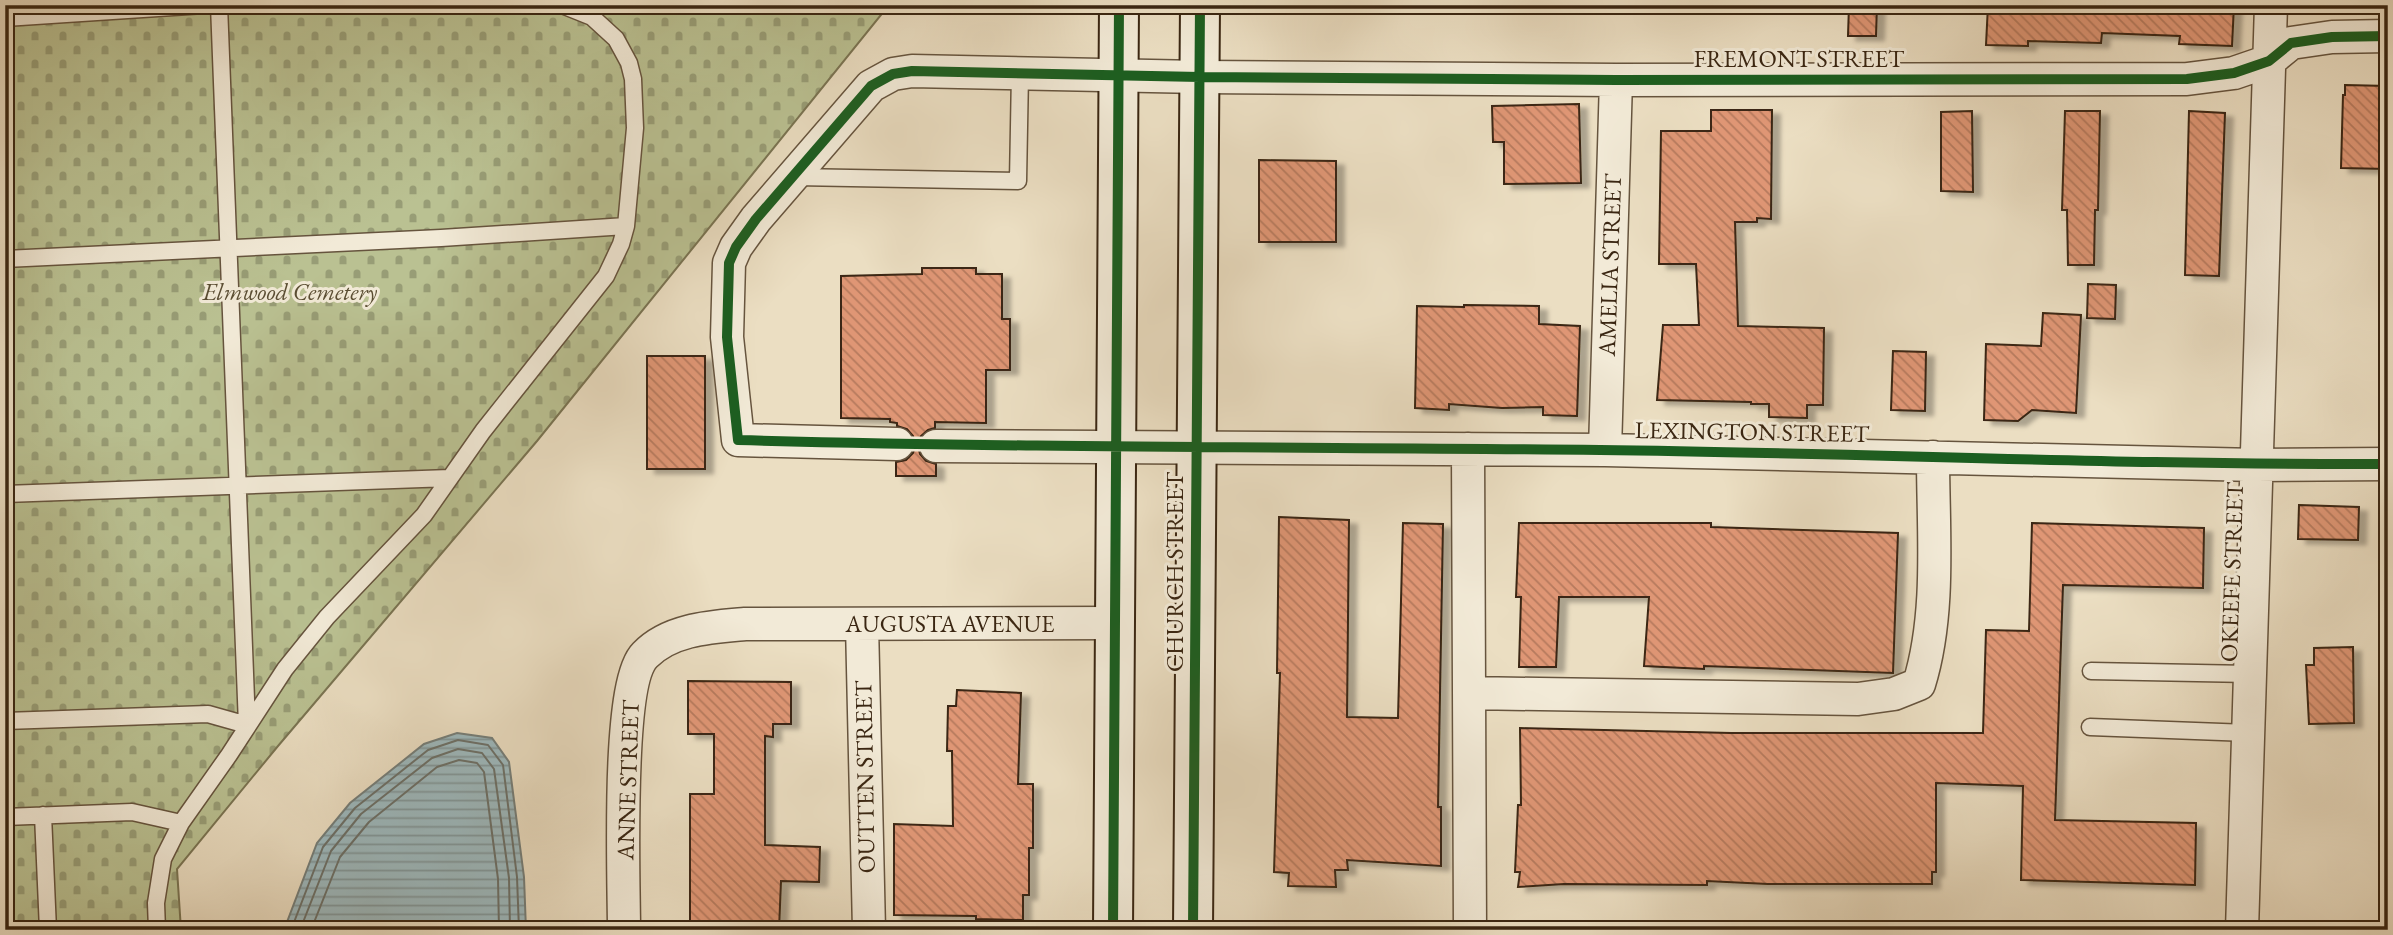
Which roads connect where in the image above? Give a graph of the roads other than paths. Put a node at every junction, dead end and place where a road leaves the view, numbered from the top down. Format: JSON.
{"nodes":[{"id":1,"x":204,"y":5,"type":"edge"},
{"id":2,"x":219,"y":5,"type":"edge"},
{"id":3,"x":562,"y":5,"type":"edge"},
{"id":4,"x":1119,"y":5,"type":"edge"},
{"id":5,"x":1200,"y":5,"type":"edge"},
{"id":6,"x":2271,"y":5,"type":"edge"},
{"id":7,"x":74,"y":9,"type":"edge"},
{"id":8,"x":5,"y":18,"type":"edge"},
{"id":9,"x":2388,"y":36,"type":"edge"},
{"id":10,"x":2269,"y":61,"type":"junction"},
{"id":11,"x":1020,"y":73,"type":"junction"},
{"id":12,"x":1118,"y":75,"type":"junction"},
{"id":13,"x":1200,"y":77,"type":"junction"},
{"id":14,"x":1616,"y":80,"type":"junction"},
{"id":15,"x":792,"y":177,"type":"junction"},
{"id":16,"x":626,"y":226,"type":"junction"},
{"id":17,"x":229,"y":248,"type":"junction"},
{"id":18,"x":5,"y":259,"type":"edge"},
{"id":19,"x":897,"y":444,"type":"dead end"},
{"id":20,"x":936,"y":446,"type":"dead end"},
{"id":21,"x":1116,"y":446,"type":"junction"},
{"id":22,"x":1197,"y":447,"type":"junction"},
{"id":23,"x":1468,"y":449,"type":"junction"},
{"id":24,"x":1605,"y":450,"type":"junction"},
{"id":25,"x":1933,"y":457,"type":"junction"},
{"id":26,"x":2388,"y":464,"type":"edge"},
{"id":27,"x":2256,"y":465,"type":"junction"},
{"id":28,"x":450,"y":478,"type":"junction"},
{"id":29,"x":238,"y":485,"type":"junction"},
{"id":30,"x":5,"y":494,"type":"edge"},
{"id":31,"x":1115,"y":623,"type":"junction"},
{"id":32,"x":785,"y":624,"type":"joint"},
{"id":33,"x":862,"y":624,"type":"junction"},
{"id":34,"x":2091,"y":671,"type":"dead end"},
{"id":35,"x":2250,"y":674,"type":"junction"},
{"id":36,"x":1469,"y":693,"type":"junction"},
{"id":37,"x":5,"y":721,"type":"edge"},
{"id":38,"x":247,"y":725,"type":"junction"},
{"id":39,"x":2090,"y":727,"type":"dead end"},
{"id":40,"x":2248,"y":733,"type":"junction"},
{"id":41,"x":43,"y":816,"type":"junction"},
{"id":42,"x":5,"y":817,"type":"edge"},
{"id":43,"x":181,"y":822,"type":"junction"},
{"id":44,"x":48,"y":930,"type":"edge"},
{"id":45,"x":158,"y":930,"type":"edge"},
{"id":46,"x":624,"y":930,"type":"edge"},
{"id":47,"x":869,"y":930,"type":"edge"},
{"id":48,"x":1113,"y":930,"type":"edge"},
{"id":49,"x":1193,"y":930,"type":"edge"},
{"id":50,"x":1470,"y":930,"type":"edge"},
{"id":51,"x":2242,"y":930,"type":"edge"}],
"edges":[{"from":1,"to":7,"type":"lane"},
{"from":2,"to":17,"type":"lane"},
{"from":3,"to":16,"type":"lane"},
{"from":4,"to":12,"type":"main road"},
{"from":5,"to":13,"type":"main road","name":"CHURCH STREET"},
{"from":6,"to":10,"type":"street","name":"OKEEFE STREET"},
{"from":7,"to":8,"type":"lane"},
{"from":9,"to":10,"type":"street","name":"FREMONT STREET"},
{"from":10,"to":14,"type":"street","name":"FREMONT STREET"},
{"from":10,"to":27,"type":"street","name":"OKEEFE STREET"},
{"from":11,"to":12,"type":"street","name":"FREMONT STREET"},
{"from":11,"to":15,"type":"street","name":"FREMONT STREET"},
{"from":11,"to":15,"type":"lane"},
{"from":12,"to":13,"type":"street","name":"FREMONT STREET"},
{"from":12,"to":21,"type":"main road"},
{"from":13,"to":14,"type":"street","name":"FREMONT STREET"},
{"from":13,"to":22,"type":"main road","name":"CHURCH STREET"},
{"from":14,"to":24,"type":"street","name":"AMELIA STREET"},
{"from":15,"to":19,"type":"street","name":"FREMONT STREET"},
{"from":16,"to":17,"type":"lane"},
{"from":16,"to":28,"type":"lane"},
{"from":17,"to":18,"type":"lane"},
{"from":17,"to":29,"type":"lane"},
{"from":20,"to":21,"type":"street","name":"LEXINGTON STREET"},
{"from":21,"to":22,"type":"street","name":"LEXINGTON STREET"},
{"from":21,"to":31,"type":"main road"},
{"from":22,"to":23,"type":"street","name":"LEXINGTON STREET"},
{"from":22,"to":49,"type":"main road","name":"CHURCH STREET"},
{"from":23,"to":24,"type":"street","name":"LEXINGTON STREET"},
{"from":23,"to":36,"type":"street"},
{"from":24,"to":25,"type":"street","name":"LEXINGTON STREET"},
{"from":25,"to":27,"type":"street","name":"LEXINGTON STREET"},
{"from":25,"to":36,"type":"street"},
{"from":26,"to":27,"type":"street","name":"LEXINGTON STREET"},
{"from":27,"to":35,"type":"street","name":"OKEEFE STREET"},
{"from":28,"to":29,"type":"lane"},
{"from":28,"to":38,"type":"lane"},
{"from":29,"to":30,"type":"lane"},
{"from":29,"to":38,"type":"lane"},
{"from":31,"to":33,"type":"street","name":"AUGUSTA AVENUE"},
{"from":31,"to":48,"type":"main road"},
{"from":32,"to":33,"type":"street","name":"AUGUSTA AVENUE"},
{"from":32,"to":46,"type":"street","name":"ANNE STREET"},
{"from":33,"to":47,"type":"street","name":"OUTTEN STREET"},
{"from":34,"to":35,"type":"lane"},
{"from":35,"to":40,"type":"street","name":"OKEEFE STREET"},
{"from":36,"to":50,"type":"street"},
{"from":37,"to":38,"type":"lane"},
{"from":38,"to":43,"type":"lane"},
{"from":39,"to":40,"type":"lane"},
{"from":40,"to":51,"type":"street","name":"OKEEFE STREET"},
{"from":41,"to":42,"type":"lane"},
{"from":41,"to":43,"type":"lane"},
{"from":41,"to":44,"type":"lane"},
{"from":43,"to":45,"type":"lane"}]}
